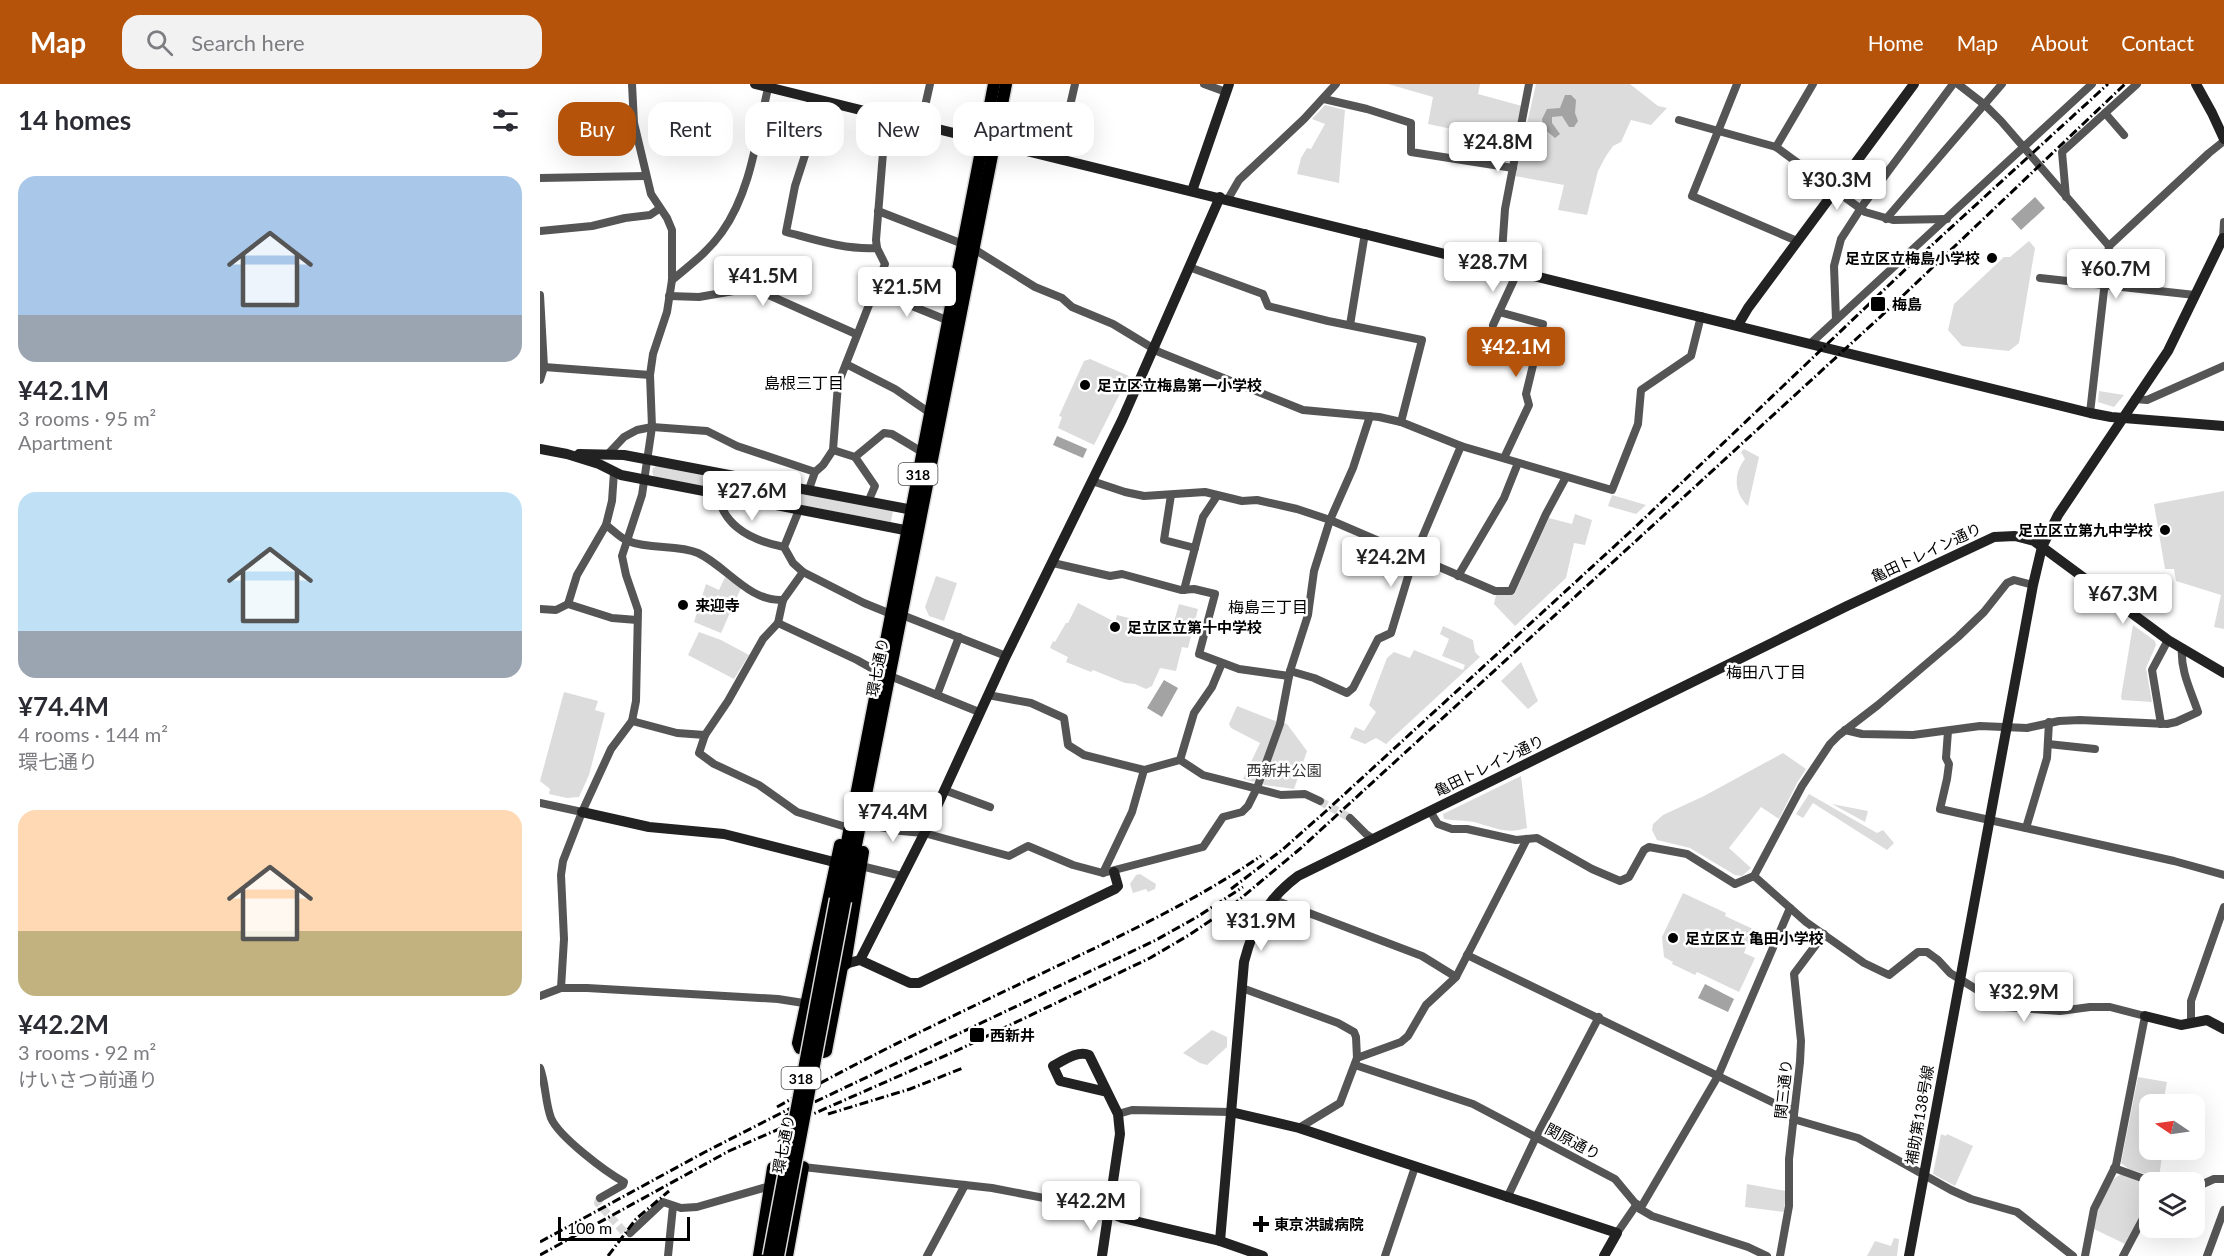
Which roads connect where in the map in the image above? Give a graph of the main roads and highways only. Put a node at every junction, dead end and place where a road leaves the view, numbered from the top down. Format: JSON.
{"nodes":[{"id":1,"x":994,"y":84,"type":"edge"},
{"id":2,"x":1006,"y":84,"type":"edge"},
{"id":3,"x":992,"y":102,"type":"edge"},
{"id":4,"x":1001,"y":102,"type":"edge"},
{"id":5,"x":986,"y":156,"type":"edge"},
{"id":6,"x":969,"y":246,"type":"junction"},
{"id":7,"x":917,"y":511,"type":"junction"},
{"id":8,"x":859,"y":809,"type":"junction"},
{"id":9,"x":841,"y":900,"type":"junction"},
{"id":10,"x":759,"y":1256,"type":"edge"},
{"id":11,"x":768,"y":1256,"type":"edge"},
{"id":12,"x":778,"y":1256,"type":"edge"},
{"id":13,"x":788,"y":1256,"type":"edge"}],
"edges":[{"from":1,"to":3,"type":"main road","name":"環七通り","number":"318"},
{"from":2,"to":4,"type":"main road","name":"環七通り","number":"318"},
{"from":5,"to":6,"type":"main road","name":"環七通り","number":"318"},
{"from":6,"to":7,"type":"main road","name":"環七通り","number":"318"},
{"from":6,"to":7,"type":"main road","name":"環七通り","number":"318"},
{"from":7,"to":8,"type":"main road","name":"環七通り","number":"318"},
{"from":8,"to":8,"type":"main road"},
{"from":8,"to":9,"type":"main road","name":"環七通り","number":"318"},
{"from":9,"to":11,"type":"main road","name":"環七通り","number":"318","bridge":true},
{"from":9,"to":12,"type":"main road","name":"環七通り","number":"318","bridge":true},
{"from":10,"to":13,"type":"main road"}]}
